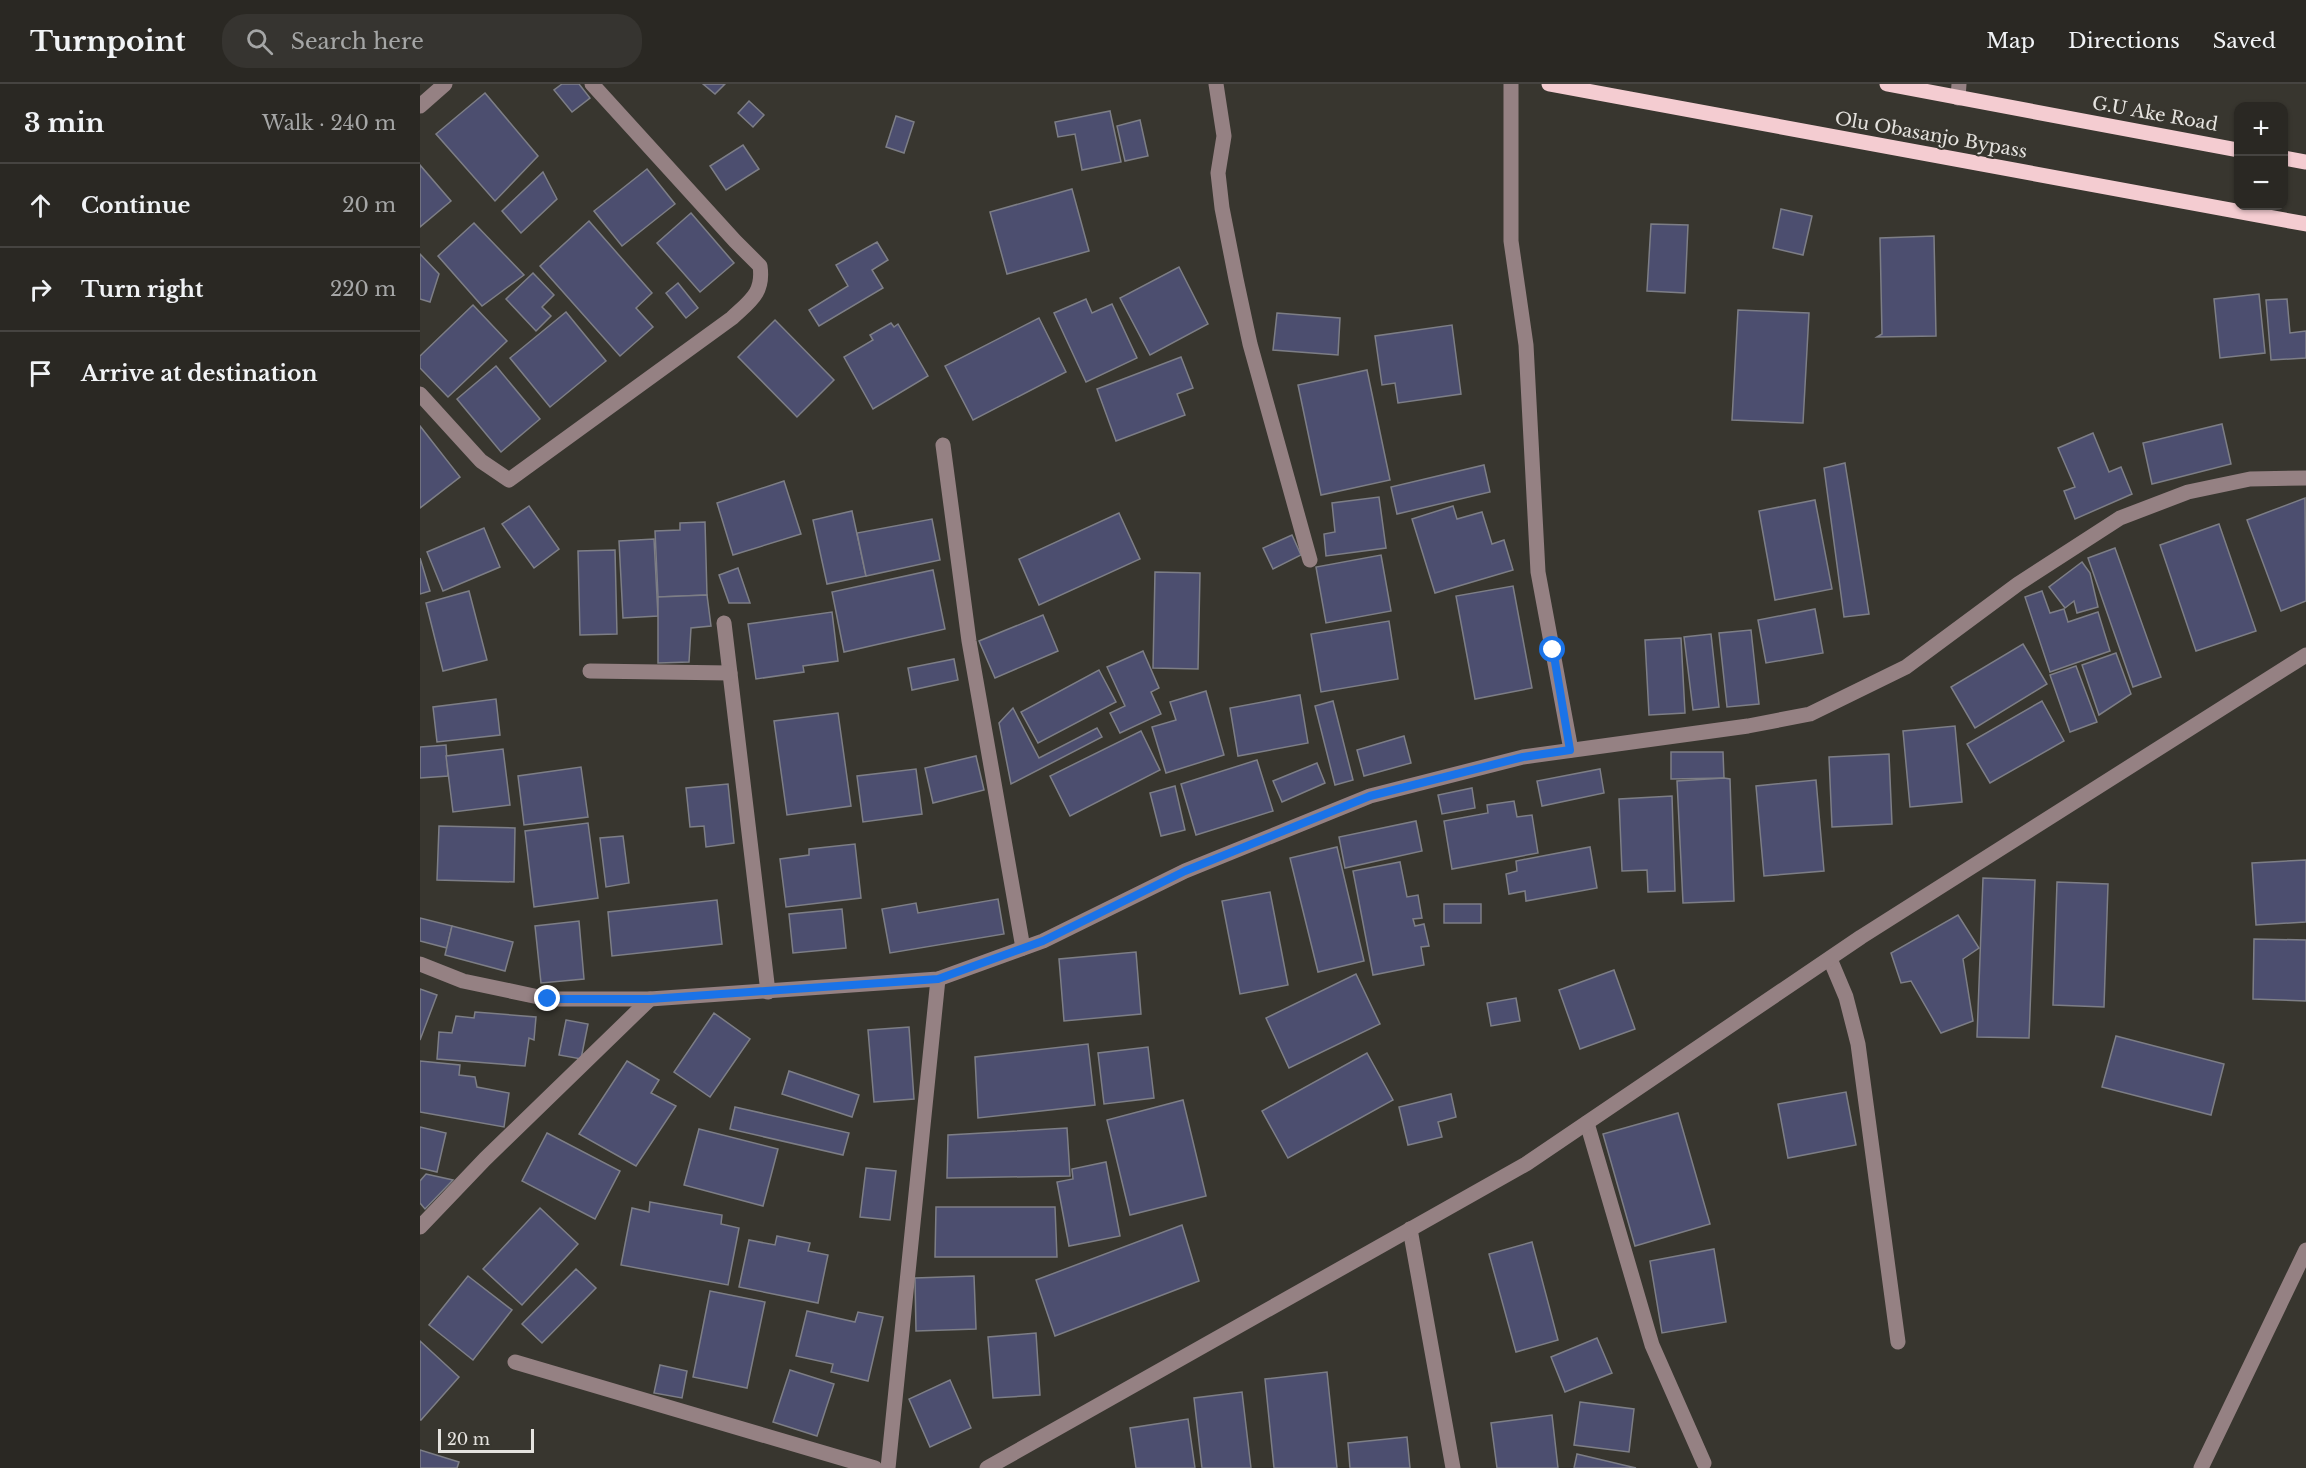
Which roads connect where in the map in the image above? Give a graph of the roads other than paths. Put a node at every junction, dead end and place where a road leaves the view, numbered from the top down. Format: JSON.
{"nodes":[{"id":1,"x":445,"y":84,"type":"edge"},
{"id":2,"x":592,"y":84,"type":"edge"},
{"id":3,"x":1216,"y":84,"type":"edge"},
{"id":4,"x":1511,"y":84,"type":"edge"},
{"id":5,"x":1549,"y":84,"type":"edge"},
{"id":6,"x":1887,"y":84,"type":"edge"},
{"id":7,"x":1958,"y":91,"type":"edge"},
{"id":8,"x":420,"y":106,"type":"edge"},
{"id":9,"x":2234,"y":149,"type":"edge"},
{"id":10,"x":2288,"y":159,"type":"edge"},
{"id":11,"x":2306,"y":162,"type":"edge"},
{"id":12,"x":2306,"y":224,"type":"edge"},
{"id":13,"x":420,"y":394,"type":"edge"},
{"id":14,"x":943,"y":445,"type":"dead end"},
{"id":15,"x":2306,"y":478,"type":"edge"},
{"id":16,"x":1310,"y":560,"type":"dead end"},
{"id":17,"x":724,"y":623,"type":"dead end"},
{"id":18,"x":2306,"y":655,"type":"edge"},
{"id":19,"x":590,"y":671,"type":"dead end"},
{"id":20,"x":730,"y":673,"type":"junction"},
{"id":21,"x":1570,"y":750,"type":"junction"},
{"id":22,"x":1023,"y":948,"type":"junction"},
{"id":23,"x":1830,"y":959,"type":"junction"},
{"id":24,"x":420,"y":964,"type":"edge"},
{"id":25,"x":938,"y":979,"type":"junction"},
{"id":26,"x":768,"y":992,"type":"junction"},
{"id":27,"x":650,"y":999,"type":"junction"},
{"id":28,"x":1587,"y":1123,"type":"junction"},
{"id":29,"x":420,"y":1227,"type":"edge"},
{"id":30,"x":1410,"y":1229,"type":"junction"},
{"id":31,"x":2306,"y":1250,"type":"edge"},
{"id":32,"x":1898,"y":1342,"type":"dead end"},
{"id":33,"x":515,"y":1362,"type":"dead end"},
{"id":34,"x":1704,"y":1463,"type":"dead end"},
{"id":35,"x":875,"y":1468,"type":"edge"},
{"id":36,"x":888,"y":1468,"type":"edge"},
{"id":37,"x":987,"y":1468,"type":"edge"},
{"id":38,"x":1453,"y":1468,"type":"edge"},
{"id":39,"x":2201,"y":1468,"type":"edge"}],
"edges":[{"from":1,"to":8,"type":"street"},
{"from":2,"to":13,"type":"street"},
{"from":3,"to":16,"type":"street"},
{"from":4,"to":21,"type":"street"},
{"from":5,"to":12,"type":"main road","name":"Olu Obasanjo Bypass"},
{"from":6,"to":7,"type":"main road","name":"G.U Ake Road"},
{"from":7,"to":9,"type":"main road","name":"G.U Ake Road"},
{"from":10,"to":11,"type":"main road"},
{"from":14,"to":22,"type":"street"},
{"from":15,"to":21,"type":"street"},
{"from":17,"to":20,"type":"street"},
{"from":18,"to":23,"type":"street"},
{"from":19,"to":20,"type":"street"},
{"from":20,"to":26,"type":"street"},
{"from":21,"to":22,"type":"street"},
{"from":22,"to":25,"type":"street"},
{"from":23,"to":28,"type":"street"},
{"from":23,"to":32,"type":"street"},
{"from":24,"to":27,"type":"street"},
{"from":25,"to":26,"type":"street"},
{"from":25,"to":36,"type":"street"},
{"from":26,"to":27,"type":"street"},
{"from":27,"to":29,"type":"street"},
{"from":28,"to":30,"type":"street"},
{"from":28,"to":34,"type":"street"},
{"from":30,"to":37,"type":"street"},
{"from":30,"to":38,"type":"street"},
{"from":31,"to":39,"type":"street"},
{"from":33,"to":35,"type":"street"}]}
